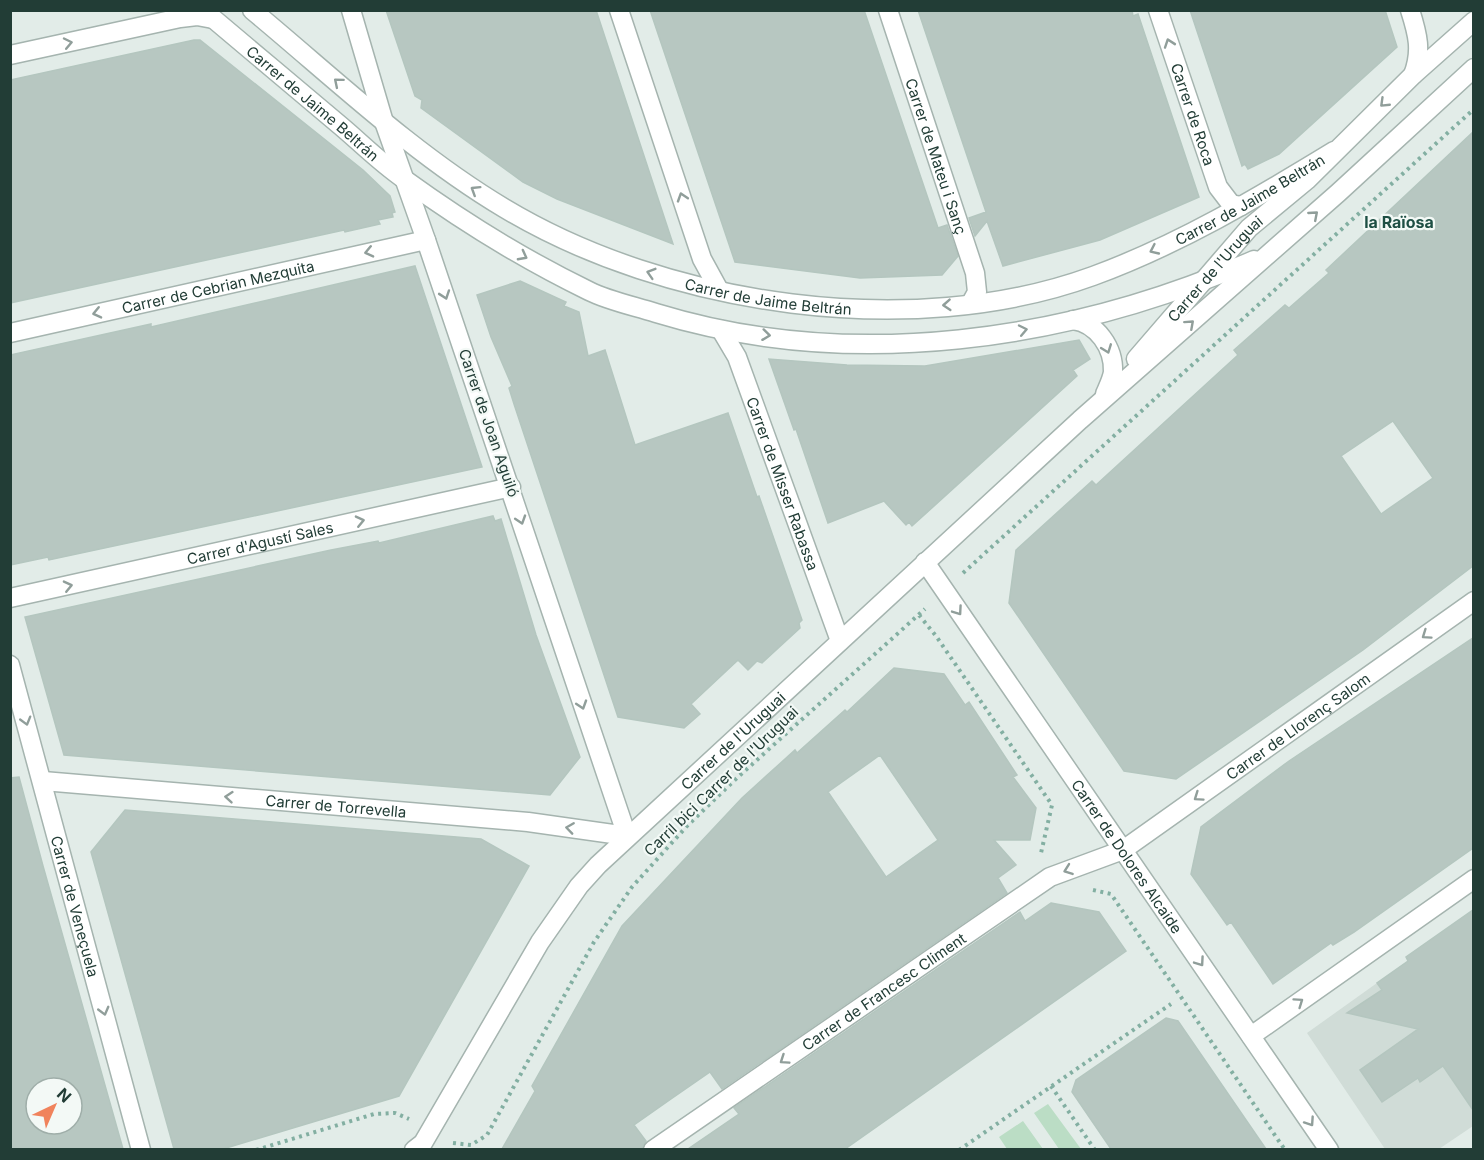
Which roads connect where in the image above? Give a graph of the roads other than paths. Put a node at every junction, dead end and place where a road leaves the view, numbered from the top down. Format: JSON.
{"nodes":[{"id":1,"x":252,"y":10,"type":"edge"},
{"id":2,"x":351,"y":10,"type":"edge"},
{"id":3,"x":619,"y":10,"type":"edge"},
{"id":4,"x":888,"y":10,"type":"edge"},
{"id":5,"x":1158,"y":10,"type":"edge"},
{"id":6,"x":1410,"y":10,"type":"edge"},
{"id":7,"x":208,"y":15,"type":"edge"},
{"id":8,"x":268,"y":17,"type":"edge"},
{"id":9,"x":1473,"y":21,"type":"edge"},
{"id":10,"x":10,"y":55,"type":"edge"},
{"id":11,"x":1473,"y":68,"type":"edge"},
{"id":12,"x":1412,"y":76,"type":"junction"},
{"id":13,"x":382,"y":119,"type":"junction"},
{"id":14,"x":1334,"y":151,"type":"junction"},
{"id":15,"x":403,"y":179,"type":"junction"},
{"id":16,"x":1241,"y":206,"type":"junction"},
{"id":17,"x":426,"y":240,"type":"junction"},
{"id":18,"x":1269,"y":253,"type":"junction"},
{"id":19,"x":1203,"y":282,"type":"junction"},
{"id":20,"x":719,"y":290,"type":"junction"},
{"id":21,"x":971,"y":303,"type":"junction"},
{"id":22,"x":1073,"y":320,"type":"junction"},
{"id":23,"x":721,"y":330,"type":"junction"},
{"id":24,"x":10,"y":333,"type":"edge"},
{"id":25,"x":1102,"y":399,"type":"junction"},
{"id":26,"x":511,"y":488,"type":"junction"},
{"id":27,"x":925,"y":562,"type":"junction"},
{"id":28,"x":10,"y":598,"type":"edge"},
{"id":29,"x":1473,"y":601,"type":"edge"},
{"id":30,"x":840,"y":641,"type":"junction"},
{"id":31,"x":10,"y":665,"type":"edge"},
{"id":32,"x":43,"y":781,"type":"junction"},
{"id":33,"x":627,"y":836,"type":"junction"},
{"id":34,"x":1123,"y":850,"type":"junction"},
{"id":35,"x":1473,"y":879,"type":"edge"},
{"id":36,"x":1251,"y":1036,"type":"junction"},
{"id":37,"x":424,"y":1143,"type":"edge"},
{"id":38,"x":141,"y":1149,"type":"edge"},
{"id":39,"x":653,"y":1149,"type":"edge"},
{"id":40,"x":1329,"y":1149,"type":"edge"}],
"edges":[{"from":1,"to":8,"type":"street","name":"Carrer de Jaime Beltrán"},
{"from":2,"to":13,"type":"street","name":"Carrer de Joan Aguiló"},
{"from":20,"to":3,"type":"street","one_way":true},
{"from":4,"to":21,"type":"street","name":"Carrer de Mateu i Sanç"},
{"from":16,"to":5,"type":"street","name":"Carrer de Roca","one_way":true},
{"from":6,"to":12,"type":"street"},
{"from":10,"to":7,"type":"street","one_way":true},
{"from":7,"to":15,"type":"street","name":"Carrer de Jaime Beltrán"},
{"from":13,"to":8,"type":"street","name":"Carrer de Jaime Beltrán","one_way":true},
{"from":9,"to":12,"type":"street","name":"Carrer de l'Uruguai"},
{"from":18,"to":11,"type":"street","name":"Carrer de l'Uruguai","one_way":true},
{"from":12,"to":14,"type":"street","name":"Carrer de l'Uruguai","one_way":true},
{"from":13,"to":15,"type":"street","name":"Carrer de Joan Aguiló"},
{"from":20,"to":13,"type":"street","name":"Carrer de Jaime Beltrán","one_way":true},
{"from":14,"to":16,"type":"street","name":"Carrer de Jaime Beltrán"},
{"from":14,"to":19,"type":"street","name":"Carrer de l'Uruguai"},
{"from":15,"to":17,"type":"street","name":"Carrer de Joan Aguiló"},
{"from":15,"to":23,"type":"street","name":"Carrer de Jaime Beltrán","one_way":true},
{"from":16,"to":21,"type":"street","name":"Carrer de Jaime Beltrán","one_way":true},
{"from":17,"to":24,"type":"street","name":"Carrer de Cebrian Mezquita","one_way":true},
{"from":17,"to":26,"type":"street","name":"Carrer de Joan Aguiló","one_way":true},
{"from":18,"to":19,"type":"street","name":"Carrer de Jaime Beltrán"},
{"from":25,"to":18,"type":"street","name":"Carrer de l'Uruguai","one_way":true},
{"from":19,"to":22,"type":"street","name":"Carrer de Jaime Beltrán"},
{"from":19,"to":25,"type":"street","name":"Carrer de l'Uruguai"},
{"from":21,"to":20,"type":"street","name":"Carrer de Jaime Beltrán","one_way":true},
{"from":23,"to":22,"type":"street","name":"Carrer de Jaime Beltrán","one_way":true},
{"from":22,"to":25,"type":"street","one_way":true},
{"from":23,"to":30,"type":"street","name":"Carrer de Misser Rabassa"},
{"from":25,"to":27,"type":"street","name":"Carrer de l'Uruguai"},
{"from":28,"to":26,"type":"street","name":"Carrer d'Agustí Sales","one_way":true},
{"from":26,"to":33,"type":"street","name":"Carrer de Joan Aguiló","one_way":true},
{"from":27,"to":30,"type":"street","name":"Carrer de l'Uruguai"},
{"from":27,"to":34,"type":"street","name":"Carrer de Dolores Alcaide","one_way":true},
{"from":29,"to":34,"type":"street","name":"Carrer de Llorenç Salom","one_way":true},
{"from":30,"to":33,"type":"street","name":"Carrer de l'Uruguai"},
{"from":31,"to":32,"type":"street","name":"Carrer de Veneçuela","one_way":true},
{"from":33,"to":32,"type":"street","name":"Carrer de Torrevella","one_way":true},
{"from":32,"to":38,"type":"street","name":"Carrer de Veneçuela","one_way":true},
{"from":33,"to":37,"type":"street","name":"Carrer de l'Uruguai"},
{"from":34,"to":36,"type":"street","name":"Carrer de Dolores Alcaide","one_way":true},
{"from":34,"to":39,"type":"street","name":"Carrer de Francesc Climent","one_way":true},
{"from":36,"to":35,"type":"street","one_way":true},
{"from":36,"to":40,"type":"street","name":"Carrer de Dolores Alcaide","one_way":true}]}
